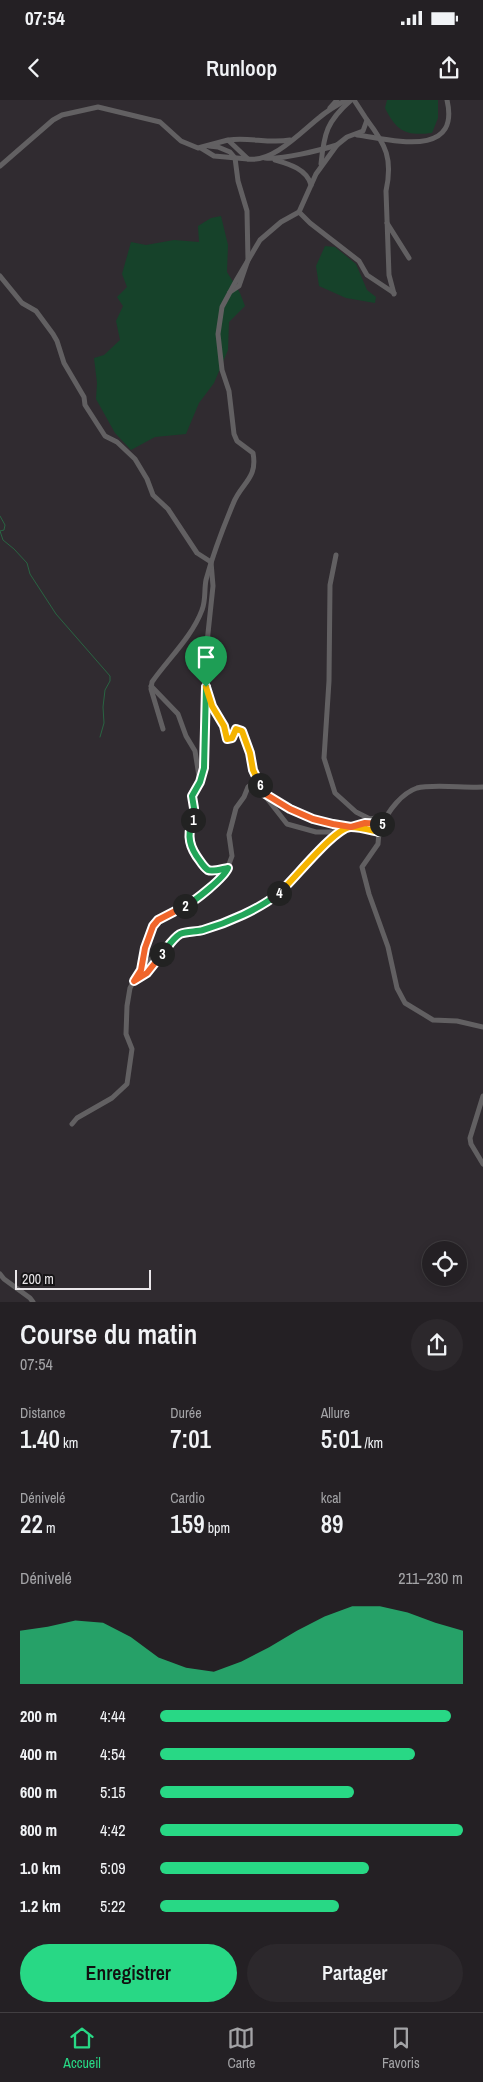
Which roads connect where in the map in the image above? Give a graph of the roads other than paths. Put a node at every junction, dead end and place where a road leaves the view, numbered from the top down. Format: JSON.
{"nodes":[{"id":1,"x":337,"y":100,"type":"edge"},
{"id":2,"x":346,"y":100,"type":"edge"},
{"id":3,"x":353,"y":100,"type":"edge"},
{"id":4,"x":447,"y":100,"type":"edge"},
{"id":5,"x":327,"y":112,"type":"junction"},
{"id":6,"x":366,"y":123,"type":"junction"},
{"id":7,"x":357,"y":135,"type":"junction"},
{"id":8,"x":228,"y":140,"type":"junction"},
{"id":9,"x":292,"y":140,"type":"junction"},
{"id":10,"x":382,"y":140,"type":"junction"},
{"id":11,"x":337,"y":145,"type":"junction"},
{"id":12,"x":207,"y":146,"type":"junction"},
{"id":13,"x":201,"y":148,"type":"junction"},
{"id":14,"x":323,"y":150,"type":"junction"},
{"id":15,"x":235,"y":158,"type":"junction"},
{"id":16,"x":265,"y":158,"type":"junction"},
{"id":17,"x":248,"y":159,"type":"junction"},
{"id":18,"x":272,"y":159,"type":"junction"},
{"id":19,"x":0,"y":166,"type":"edge"},
{"id":20,"x":320,"y":167,"type":"junction"},
{"id":21,"x":311,"y":185,"type":"junction"},
{"id":22,"x":299,"y":212,"type":"junction"},
{"id":23,"x":387,"y":223,"type":"junction"},
{"id":24,"x":409,"y":258,"type":"dead end"},
{"id":25,"x":248,"y":260,"type":"junction"},
{"id":26,"x":0,"y":276,"type":"edge"},
{"id":27,"x":336,"y":555,"type":"dead end"},
{"id":28,"x":211,"y":562,"type":"junction"},
{"id":29,"x":151,"y":686,"type":"junction"},
{"id":30,"x":206,"y":687,"type":"junction"},
{"id":31,"x":163,"y":729,"type":"dead end"},
{"id":32,"x":258,"y":779,"type":"junction"},
{"id":33,"x":198,"y":786,"type":"junction"},
{"id":34,"x":483,"y":787,"type":"edge"},
{"id":35,"x":262,"y":792,"type":"junction"},
{"id":36,"x":386,"y":816,"type":"junction"},
{"id":37,"x":383,"y":824,"type":"junction"},
{"id":38,"x":351,"y":827,"type":"junction"},
{"id":39,"x":339,"y":831,"type":"junction"},
{"id":40,"x":379,"y":832,"type":"junction"},
{"id":41,"x":228,"y":868,"type":"junction"},
{"id":42,"x":169,"y":944,"type":"junction"},
{"id":43,"x":141,"y":970,"type":"junction"},
{"id":44,"x":134,"y":981,"type":"junction"},
{"id":45,"x":483,"y":1027,"type":"edge"},
{"id":46,"x":483,"y":1096,"type":"edge"},
{"id":47,"x":72,"y":1124,"type":"dead end"},
{"id":48,"x":483,"y":1164,"type":"edge"},
{"id":49,"x":0,"y":1274,"type":"edge"},
{"id":50,"x":33,"y":1302,"type":"edge"}],
"edges":[{"from":1,"to":5,"type":"street"},
{"from":2,"to":5,"type":"street"},
{"from":3,"to":6,"type":"street"},
{"from":3,"to":14,"type":"street"},
{"from":4,"to":10,"type":"street"},
{"from":5,"to":9,"type":"street"},
{"from":6,"to":7,"type":"street"},
{"from":6,"to":10,"type":"street"},
{"from":7,"to":10,"type":"street"},
{"from":7,"to":11,"type":"street"},
{"from":8,"to":9,"type":"street"},
{"from":8,"to":12,"type":"street"},
{"from":8,"to":17,"type":"street"},
{"from":9,"to":16,"type":"street"},
{"from":10,"to":23,"type":"street"},
{"from":11,"to":14,"type":"street"},
{"from":11,"to":20,"type":"street"},
{"from":12,"to":13,"type":"street"},
{"from":12,"to":15,"type":"street"},
{"from":13,"to":15,"type":"street"},
{"from":13,"to":19,"type":"street"},
{"from":14,"to":18,"type":"street"},
{"from":14,"to":20,"type":"street"},
{"from":15,"to":17,"type":"street"},
{"from":15,"to":25,"type":"street"},
{"from":16,"to":17,"type":"street"},
{"from":16,"to":18,"type":"street"},
{"from":18,"to":21,"type":"street"},
{"from":20,"to":21,"type":"street"},
{"from":21,"to":22,"type":"street"},
{"from":22,"to":23,"type":"street"},
{"from":22,"to":25,"type":"street"},
{"from":23,"to":24,"type":"street"},
{"from":25,"to":28,"type":"street"},
{"from":26,"to":28,"type":"street"},
{"from":27,"to":36,"type":"street"},
{"from":28,"to":29,"type":"street"},
{"from":28,"to":30,"type":"street"},
{"from":29,"to":31,"type":"street"},
{"from":29,"to":33,"type":"street"},
{"from":30,"to":32,"type":"street"},
{"from":30,"to":33,"type":"street"},
{"from":32,"to":35,"type":"street"},
{"from":32,"to":41,"type":"street"},
{"from":33,"to":41,"type":"street"},
{"from":34,"to":36,"type":"street"},
{"from":35,"to":38,"type":"street"},
{"from":35,"to":39,"type":"street"},
{"from":36,"to":37,"type":"street"},
{"from":37,"to":38,"type":"street"},
{"from":37,"to":40,"type":"street"},
{"from":38,"to":39,"type":"street"},
{"from":38,"to":40,"type":"street"},
{"from":39,"to":42,"type":"street"},
{"from":40,"to":45,"type":"street"},
{"from":41,"to":43,"type":"street"},
{"from":42,"to":43,"type":"street"},
{"from":42,"to":44,"type":"street"},
{"from":43,"to":44,"type":"street"},
{"from":44,"to":47,"type":"street"},
{"from":46,"to":48,"type":"street"},
{"from":49,"to":50,"type":"street"}]}
